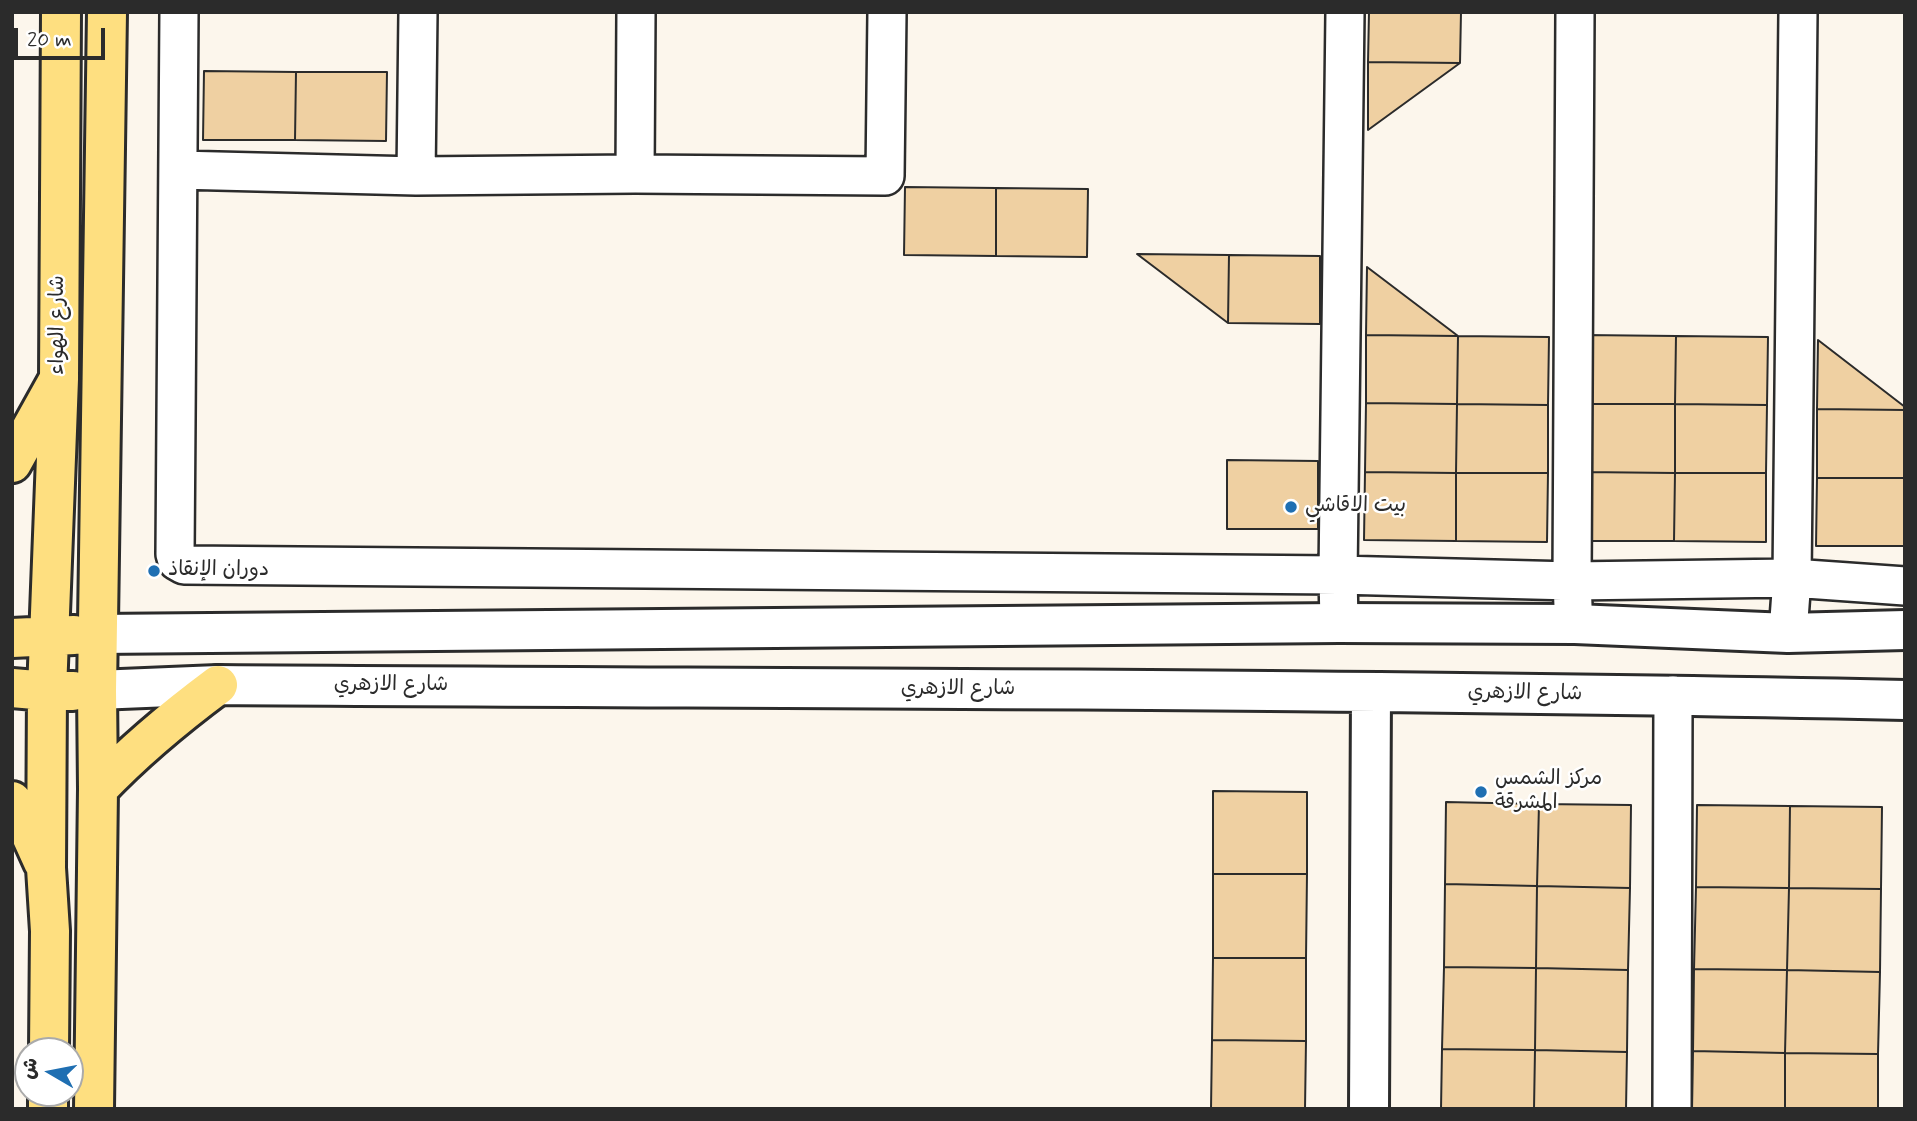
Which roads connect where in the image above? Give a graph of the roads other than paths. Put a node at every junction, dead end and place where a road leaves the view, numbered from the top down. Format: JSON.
{"nodes":[{"id":1,"x":61,"y":12,"type":"edge"},
{"id":2,"x":107,"y":12,"type":"edge"},
{"id":3,"x":179,"y":12,"type":"edge"},
{"id":4,"x":418,"y":12,"type":"edge"},
{"id":5,"x":636,"y":12,"type":"edge"},
{"id":6,"x":887,"y":12,"type":"edge"},
{"id":7,"x":1345,"y":12,"type":"edge"},
{"id":8,"x":1575,"y":12,"type":"edge"},
{"id":9,"x":1798,"y":12,"type":"edge"},
{"id":10,"x":178,"y":170,"type":"junction"},
{"id":11,"x":635,"y":174,"type":"junction"},
{"id":12,"x":416,"y":176,"type":"junction"},
{"id":13,"x":59,"y":379,"type":"junction"},
{"id":14,"x":12,"y":463,"type":"edge"},
{"id":15,"x":1338,"y":575,"type":"junction"},
{"id":16,"x":1792,"y":578,"type":"junction"},
{"id":17,"x":1572,"y":581,"type":"junction"},
{"id":18,"x":1905,"y":586,"type":"edge"},
{"id":19,"x":1339,"y":623,"type":"junction"},
{"id":20,"x":1575,"y":624,"type":"junction"},
{"id":21,"x":1905,"y":630,"type":"edge"},
{"id":22,"x":1788,"y":632,"type":"junction"},
{"id":23,"x":97,"y":634,"type":"junction"},
{"id":24,"x":30,"y":637,"type":"edge"},
{"id":25,"x":218,"y":685,"type":"junction"},
{"id":26,"x":30,"y":689,"type":"edge"},
{"id":27,"x":97,"y":690,"type":"junction"},
{"id":28,"x":1371,"y":692,"type":"junction"},
{"id":29,"x":1673,"y":695,"type":"junction"},
{"id":30,"x":1905,"y":700,"type":"edge"},
{"id":31,"x":98,"y":789,"type":"junction"},
{"id":32,"x":12,"y":801,"type":"edge"},
{"id":33,"x":46,"y":868,"type":"junction"},
{"id":34,"x":48,"y":1037,"type":"edge"},
{"id":35,"x":94,"y":1109,"type":"edge"},
{"id":36,"x":1369,"y":1109,"type":"edge"},
{"id":37,"x":1672,"y":1109,"type":"edge"}],
"edges":[{"from":1,"to":13,"type":"main road","name":"شارع الهواء"},
{"from":2,"to":23,"type":"main road","name":"شارع الهواء"},
{"from":3,"to":10,"type":"street"},
{"from":4,"to":12,"type":"street"},
{"from":5,"to":11,"type":"street"},
{"from":6,"to":11,"type":"street"},
{"from":7,"to":15,"type":"street"},
{"from":8,"to":17,"type":"street"},
{"from":9,"to":16,"type":"street"},
{"from":10,"to":12,"type":"street"},
{"from":10,"to":15,"type":"street"},
{"from":11,"to":12,"type":"street"},
{"from":13,"to":14,"type":"main road"},
{"from":13,"to":24,"type":"main road","name":"شارع الهواء"},
{"from":15,"to":17,"type":"street"},
{"from":15,"to":19,"type":"street"},
{"from":16,"to":17,"type":"street"},
{"from":16,"to":18,"type":"street"},
{"from":16,"to":22,"type":"street"},
{"from":17,"to":20,"type":"street"},
{"from":19,"to":20,"type":"street"},
{"from":19,"to":23,"type":"street"},
{"from":20,"to":22,"type":"street"},
{"from":21,"to":22,"type":"street"},
{"from":23,"to":24,"type":"main road"},
{"from":23,"to":27,"type":"main road","name":"شارع الهواء"},
{"from":24,"to":26,"type":"main road","name":"شارع الهواء"},
{"from":25,"to":27,"type":"street","name":"شارع الازهري"},
{"from":25,"to":28,"type":"street","name":"شارع الازهري"},
{"from":25,"to":31,"type":"main road"},
{"from":26,"to":27,"type":"main road","name":"شارع الازهري"},
{"from":26,"to":33,"type":"main road","name":"شارع الهواء"},
{"from":27,"to":31,"type":"main road","name":"شارع الهواء"},
{"from":28,"to":29,"type":"street","name":"شارع الازهري"},
{"from":28,"to":36,"type":"street"},
{"from":29,"to":30,"type":"street","name":"شارع الازهري"},
{"from":29,"to":37,"type":"street"},
{"from":31,"to":35,"type":"main road","name":"شارع الهواء"},
{"from":32,"to":33,"type":"main road"},
{"from":33,"to":34,"type":"main road","name":"شارع الهواء"}]}
